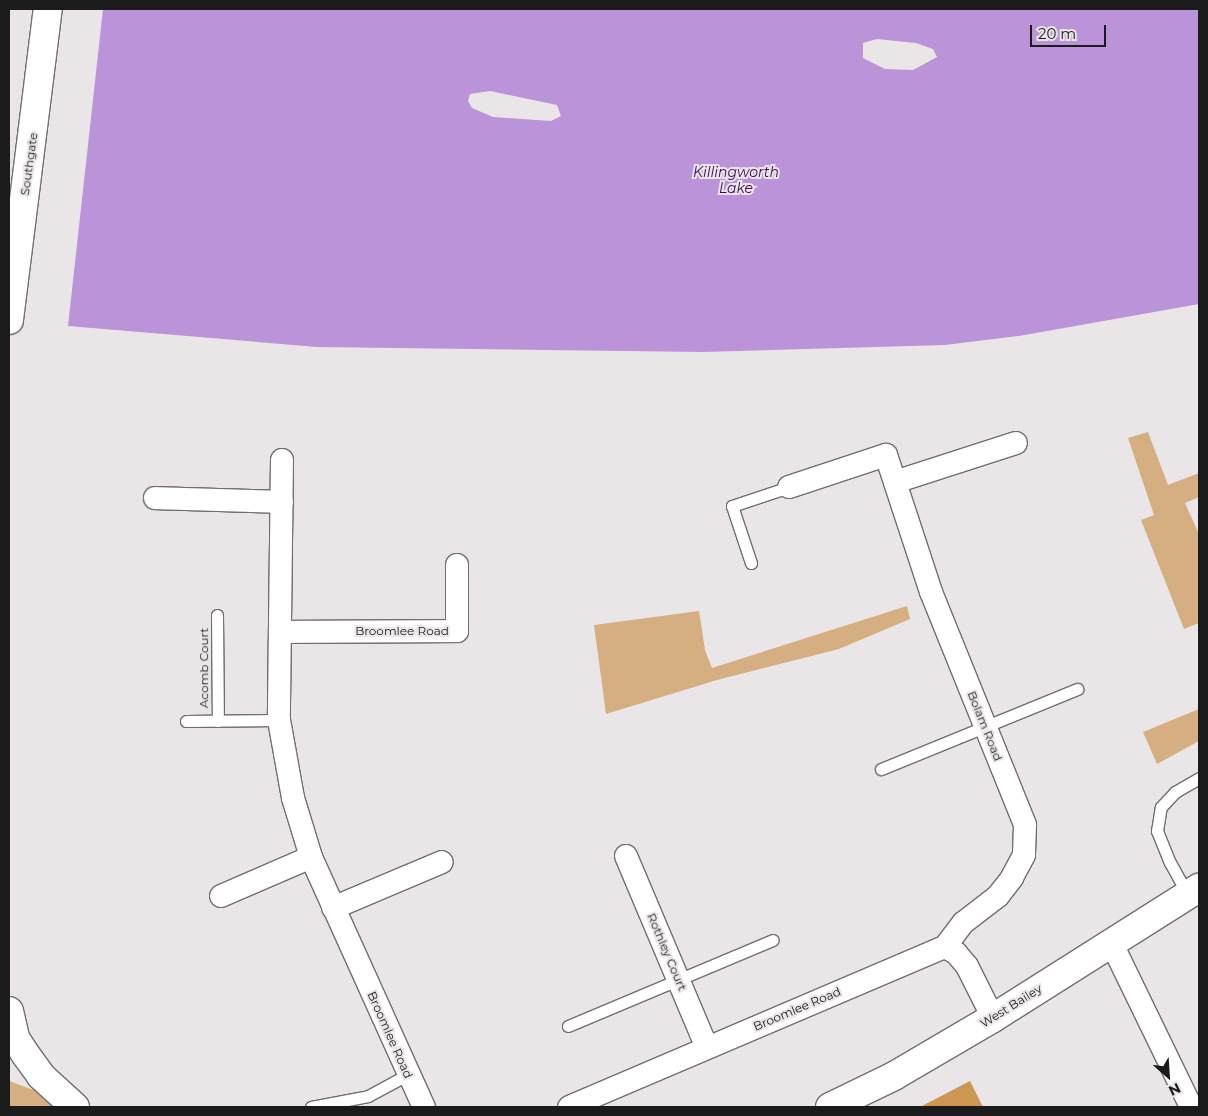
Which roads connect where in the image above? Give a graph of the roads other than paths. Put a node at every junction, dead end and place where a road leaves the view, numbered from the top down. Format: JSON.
{"nodes":[{"id":1,"x":48,"y":9,"type":"edge"},
{"id":2,"x":9,"y":320,"type":"edge"},
{"id":3,"x":1016,"y":443,"type":"dead end"},
{"id":4,"x":282,"y":460,"type":"dead end"},
{"id":5,"x":896,"y":482,"type":"junction"},
{"id":6,"x":789,"y":487,"type":"joint"},
{"id":7,"x":155,"y":498,"type":"dead end"},
{"id":8,"x":282,"y":502,"type":"junction"},
{"id":9,"x":751,"y":563,"type":"dead end"},
{"id":10,"x":457,"y":565,"type":"dead end"},
{"id":11,"x":217,"y":615,"type":"dead end"},
{"id":12,"x":280,"y":632,"type":"junction"},
{"id":13,"x":1077,"y":689,"type":"dead end"},
{"id":14,"x":279,"y":720,"type":"junction"},
{"id":15,"x":186,"y":721,"type":"dead end"},
{"id":16,"x":218,"y":721,"type":"junction"},
{"id":17,"x":985,"y":726,"type":"junction"},
{"id":18,"x":880,"y":769,"type":"dead end"},
{"id":19,"x":1199,"y":778,"type":"edge"},
{"id":20,"x":626,"y":856,"type":"dead end"},
{"id":21,"x":310,"y":857,"type":"junction"},
{"id":22,"x":442,"y":862,"type":"dead end"},
{"id":23,"x":1194,"y":891,"type":"edge"},
{"id":24,"x":221,"y":896,"type":"dead end"},
{"id":25,"x":333,"y":908,"type":"junction"},
{"id":26,"x":773,"y":940,"type":"dead end"},
{"id":27,"x":1112,"y":942,"type":"junction"},
{"id":28,"x":945,"y":947,"type":"junction"},
{"id":29,"x":678,"y":980,"type":"junction"},
{"id":30,"x":9,"y":1011,"type":"edge"},
{"id":31,"x":993,"y":1018,"type":"junction"},
{"id":32,"x":568,"y":1026,"type":"dead end"},
{"id":33,"x":707,"y":1048,"type":"junction"},
{"id":34,"x":9,"y":1062,"type":"edge"},
{"id":35,"x":408,"y":1075,"type":"junction"},
{"id":36,"x":41,"y":1076,"type":"junction"},
{"id":37,"x":1193,"y":1102,"type":"edge"},
{"id":38,"x":75,"y":1107,"type":"edge"},
{"id":39,"x":311,"y":1107,"type":"edge"},
{"id":40,"x":424,"y":1107,"type":"edge"},
{"id":41,"x":569,"y":1107,"type":"edge"},
{"id":42,"x":830,"y":1107,"type":"edge"}],
"edges":[{"from":1,"to":2,"type":"street","name":"Southgate"},
{"from":3,"to":5,"type":"street"},
{"from":4,"to":8,"type":"street","name":"Broomlee Road"},
{"from":5,"to":6,"type":"street","name":"Bolam Road"},
{"from":5,"to":17,"type":"street","name":"Bolam Road"},
{"from":6,"to":9,"type":"lane"},
{"from":7,"to":8,"type":"street"},
{"from":8,"to":12,"type":"street","name":"Broomlee Road"},
{"from":10,"to":12,"type":"street","name":"Broomlee Road"},
{"from":11,"to":16,"type":"lane","name":"Acomb Court"},
{"from":12,"to":14,"type":"street","name":"Broomlee Road"},
{"from":13,"to":17,"type":"lane"},
{"from":14,"to":16,"type":"lane","name":"Acomb Court"},
{"from":14,"to":21,"type":"street","name":"Broomlee Road"},
{"from":15,"to":16,"type":"lane","name":"Acomb Court"},
{"from":17,"to":18,"type":"lane"},
{"from":17,"to":28,"type":"street","name":"Bolam Road"},
{"from":19,"to":23,"type":"lane","name":"West Bailey"},
{"from":20,"to":29,"type":"street","name":"Rothley Court"},
{"from":21,"to":24,"type":"street"},
{"from":21,"to":25,"type":"street","name":"Broomlee Road"},
{"from":22,"to":25,"type":"street"},
{"from":23,"to":27,"type":"street","name":"West Bailey"},
{"from":25,"to":35,"type":"street","name":"Broomlee Road"},
{"from":26,"to":29,"type":"lane"},
{"from":27,"to":31,"type":"street","name":"West Bailey"},
{"from":27,"to":37,"type":"street"},
{"from":28,"to":31,"type":"street"},
{"from":28,"to":33,"type":"street","name":"Broomlee Road"},
{"from":29,"to":32,"type":"lane"},
{"from":29,"to":33,"type":"street","name":"Rothley Court"},
{"from":30,"to":36,"type":"street"},
{"from":31,"to":42,"type":"street","name":"West Bailey"},
{"from":33,"to":41,"type":"street","name":"Broomlee Road"},
{"from":34,"to":36,"type":"street"},
{"from":35,"to":39,"type":"lane"},
{"from":35,"to":40,"type":"street","name":"Broomlee Road"},
{"from":36,"to":38,"type":"street"}]}
